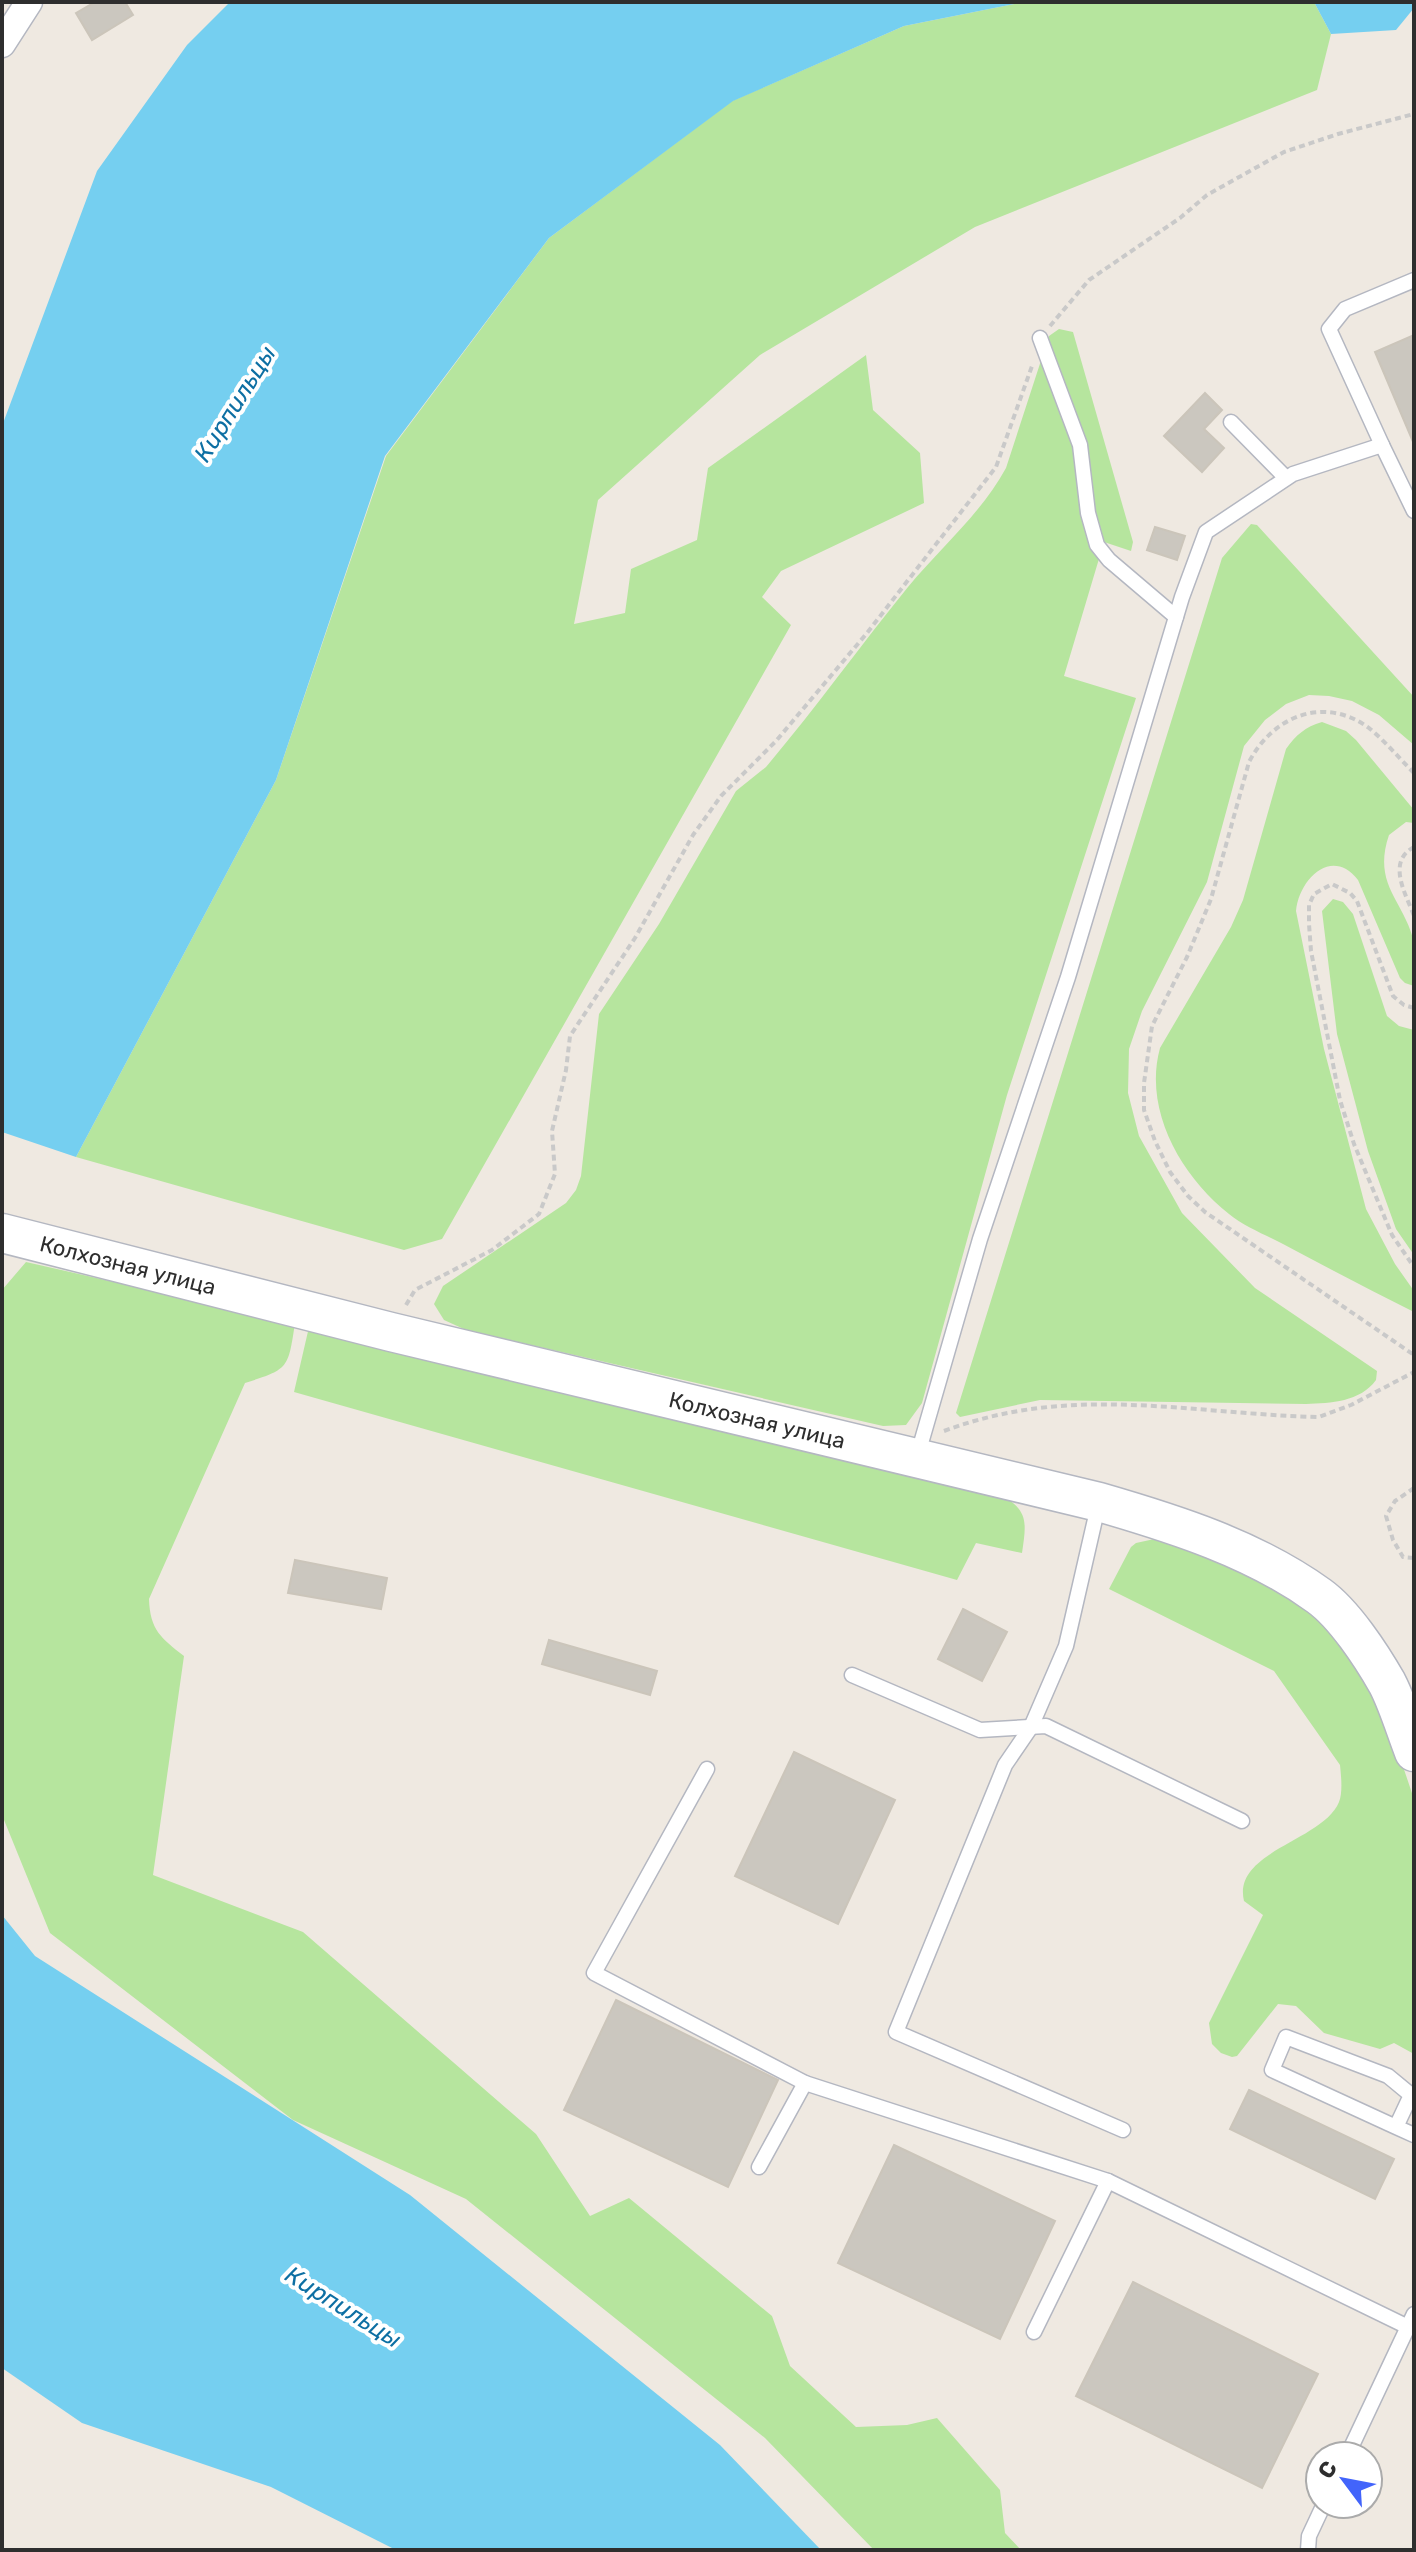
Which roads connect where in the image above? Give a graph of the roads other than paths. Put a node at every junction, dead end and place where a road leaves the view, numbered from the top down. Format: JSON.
{"nodes":[{"id":1,"x":29,"y":2,"type":"edge"},
{"id":2,"x":2,"y":44,"type":"edge"},
{"id":3,"x":1414,"y":280,"type":"edge"},
{"id":4,"x":1040,"y":338,"type":"road end"},
{"id":5,"x":1231,"y":422,"type":"dead end"},
{"id":6,"x":1382,"y":445,"type":"junction"},
{"id":7,"x":1286,"y":478,"type":"junction"},
{"id":8,"x":1414,"y":511,"type":"edge"},
{"id":9,"x":1176,"y":617,"type":"junction"},
{"id":10,"x":2,"y":1233,"type":"edge"},
{"id":11,"x":920,"y":1448,"type":"junction"},
{"id":12,"x":1099,"y":1502,"type":"junction"},
{"id":13,"x":852,"y":1675,"type":"dead end"},
{"id":14,"x":1031,"y":1727,"type":"junction"},
{"id":15,"x":1414,"y":1752,"type":"edge"},
{"id":16,"x":707,"y":1769,"type":"dead end"},
{"id":17,"x":1242,"y":1821,"type":"dead end"},
{"id":18,"x":805,"y":2083,"type":"junction"},
{"id":19,"x":1396,"y":2127,"type":"junction"},
{"id":20,"x":1123,"y":2130,"type":"dead end"},
{"id":21,"x":1414,"y":2135,"type":"edge"},
{"id":22,"x":759,"y":2167,"type":"dead end"},
{"id":23,"x":1108,"y":2181,"type":"junction"},
{"id":24,"x":1411,"y":2321,"type":"edge"},
{"id":25,"x":1034,"y":2332,"type":"dead end"},
{"id":26,"x":1355,"y":2440,"type":"edge"},
{"id":27,"x":1316,"y":2520,"type":"edge"},
{"id":28,"x":1308,"y":2550,"type":"edge"}],
"edges":[{"from":1,"to":2,"type":"street"},
{"from":3,"to":6,"type":"lane"},
{"from":4,"to":9,"type":"lane"},
{"from":5,"to":7,"type":"lane"},
{"from":6,"to":7,"type":"lane"},
{"from":6,"to":8,"type":"lane"},
{"from":7,"to":9,"type":"lane"},
{"from":9,"to":11,"type":"lane"},
{"from":10,"to":11,"type":"main road","name":"Колхозная улица"},
{"from":11,"to":12,"type":"main road","name":"Колхозная улица"},
{"from":12,"to":14,"type":"lane"},
{"from":12,"to":15,"type":"main road","name":"Колхозная улица"},
{"from":13,"to":14,"type":"lane"},
{"from":14,"to":17,"type":"lane"},
{"from":14,"to":20,"type":"lane"},
{"from":16,"to":18,"type":"lane"},
{"from":18,"to":22,"type":"lane"},
{"from":18,"to":23,"type":"lane"},
{"from":19,"to":19,"type":"lane"},
{"from":19,"to":21,"type":"lane"},
{"from":23,"to":24,"type":"lane"},
{"from":23,"to":25,"type":"lane"},
{"from":24,"to":26,"type":"lane"},
{"from":27,"to":28,"type":"lane"}]}
